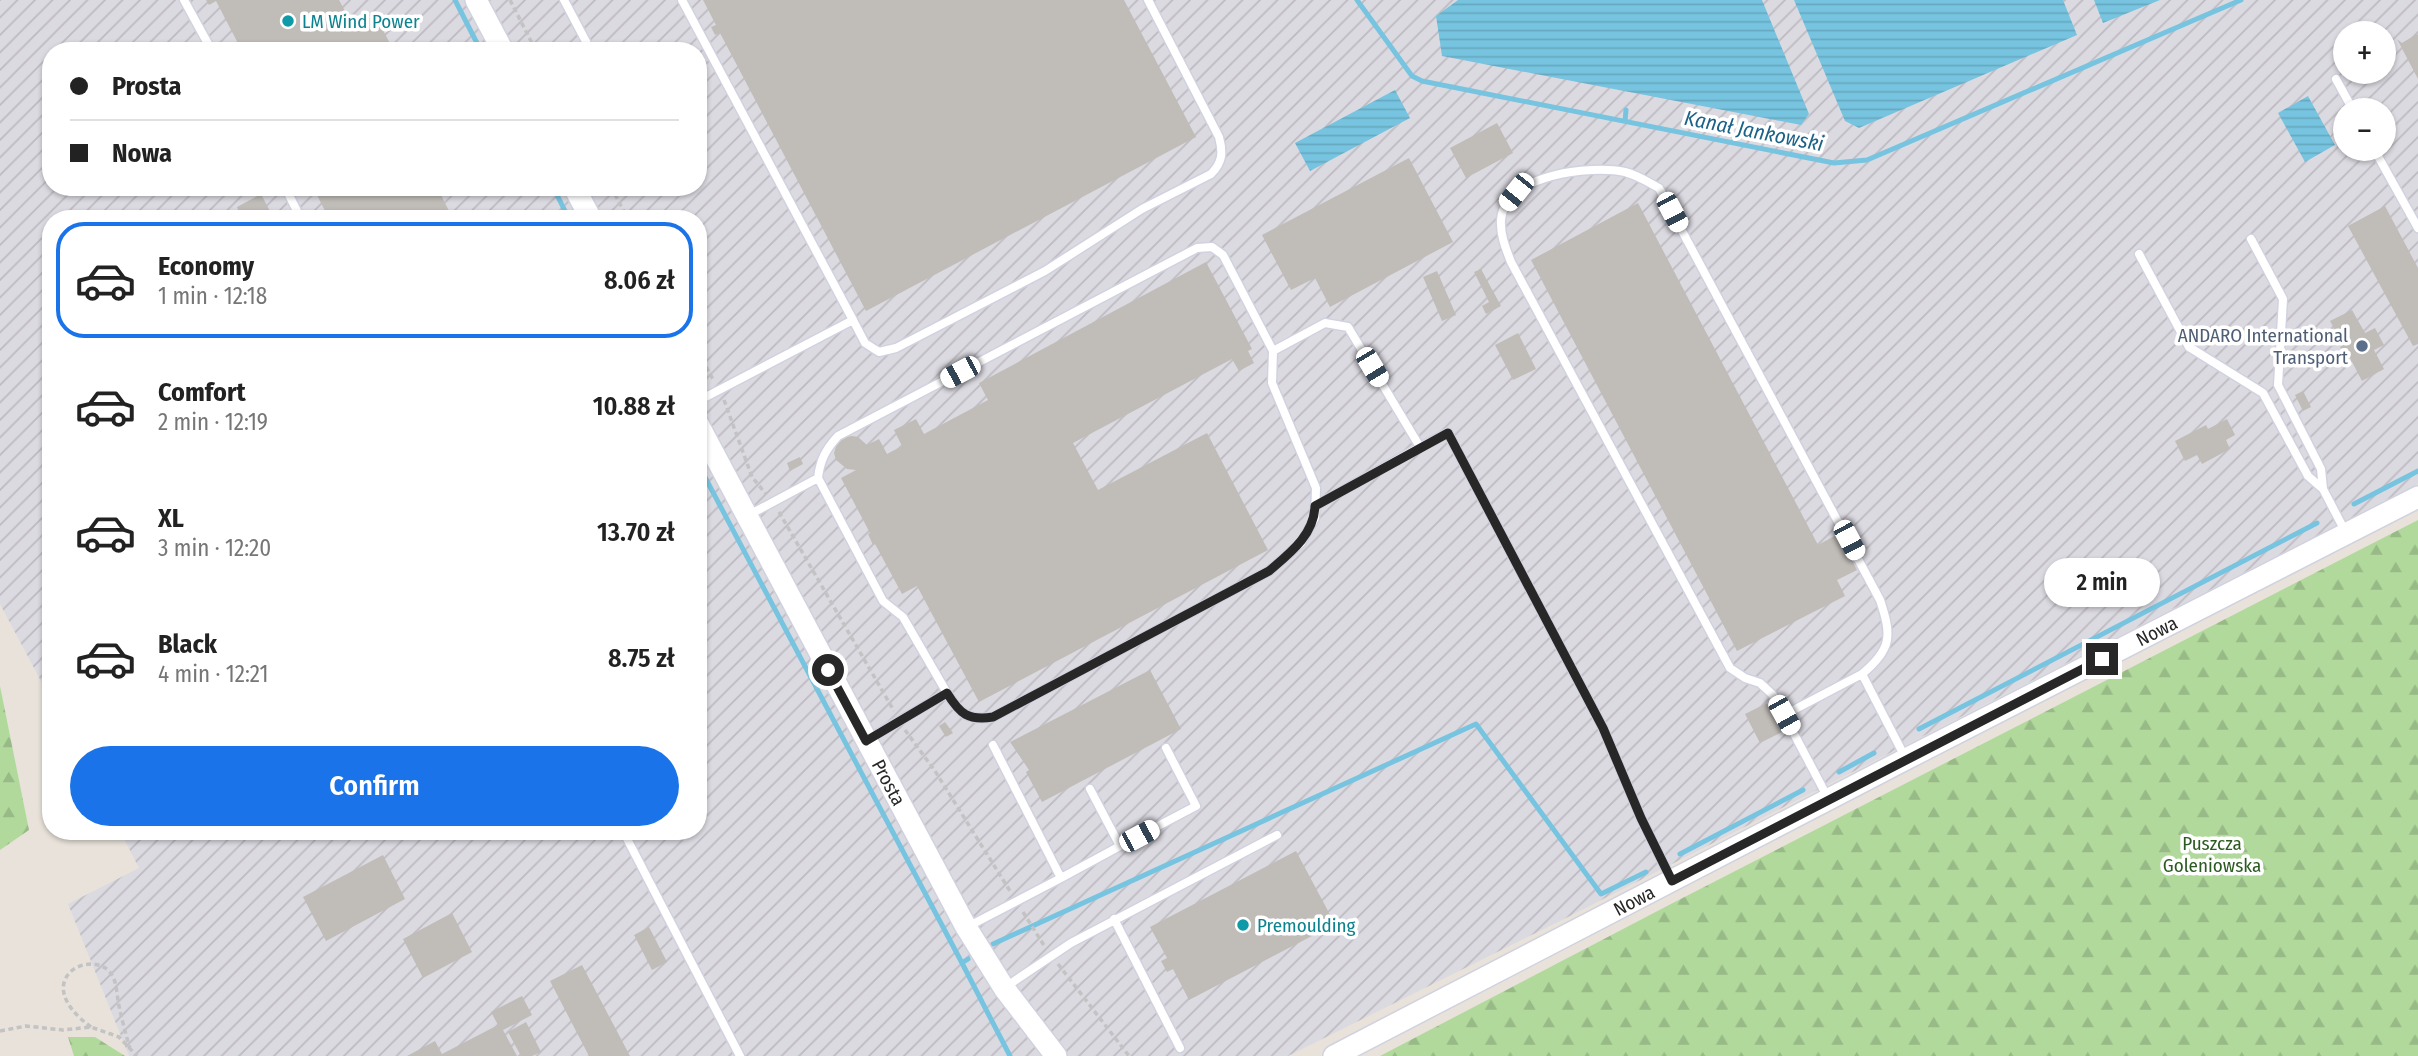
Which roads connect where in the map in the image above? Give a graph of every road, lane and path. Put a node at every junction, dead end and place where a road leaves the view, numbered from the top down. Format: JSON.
{"nodes":[{"id":1,"x":184,"y":0,"type":"edge"},
{"id":2,"x":476,"y":0,"type":"edge"},
{"id":3,"x":510,"y":0,"type":"edge"},
{"id":4,"x":564,"y":0,"type":"edge"},
{"id":5,"x":682,"y":0,"type":"edge"},
{"id":6,"x":1147,"y":0,"type":"edge"},
{"id":7,"x":207,"y":42,"type":"edge"},
{"id":8,"x":498,"y":42,"type":"edge"},
{"id":9,"x":531,"y":42,"type":"edge"},
{"id":10,"x":586,"y":42,"type":"edge"},
{"id":11,"x":704,"y":42,"type":"edge"},
{"id":12,"x":707,"y":47,"type":"edge"},
{"id":13,"x":2381,"y":161,"type":"edge"},
{"id":14,"x":2418,"y":229,"type":"edge"},
{"id":15,"x":2251,"y":239,"type":"dead end"},
{"id":16,"x":2139,"y":254,"type":"dead end"},
{"id":17,"x":853,"y":320,"type":"junction"},
{"id":18,"x":1273,"y":351,"type":"junction"},
{"id":19,"x":707,"y":396,"type":"edge"},
{"id":20,"x":707,"y":441,"type":"edge"},
{"id":21,"x":1420,"y":447,"type":"junction"},
{"id":22,"x":818,"y":478,"type":"junction"},
{"id":23,"x":2323,"y":489,"type":"junction"},
{"id":24,"x":2418,"y":497,"type":"edge"},
{"id":25,"x":1315,"y":506,"type":"junction"},
{"id":26,"x":747,"y":516,"type":"junction"},
{"id":27,"x":2346,"y":534,"type":"junction"},
{"id":28,"x":1862,"y":674,"type":"junction"},
{"id":29,"x":947,"y":693,"type":"junction"},
{"id":30,"x":1784,"y":715,"type":"junction"},
{"id":31,"x":866,"y":741,"type":"junction"},
{"id":32,"x":993,"y":745,"type":"dead end"},
{"id":33,"x":1166,"y":748,"type":"dead end"},
{"id":34,"x":1906,"y":759,"type":"junction"},
{"id":35,"x":1090,"y":789,"type":"dead end"},
{"id":36,"x":1828,"y":799,"type":"junction"},
{"id":37,"x":1277,"y":835,"type":"dead end"},
{"id":38,"x":628,"y":840,"type":"edge"},
{"id":39,"x":1120,"y":846,"type":"junction"},
{"id":40,"x":1062,"y":878,"type":"junction"},
{"id":41,"x":1672,"y":881,"type":"junction"},
{"id":42,"x":1114,"y":919,"type":"junction"},
{"id":43,"x":966,"y":927,"type":"junction"},
{"id":44,"x":1004,"y":988,"type":"junction"},
{"id":45,"x":91,"y":1027,"type":"junction"},
{"id":46,"x":0,"y":1031,"type":"edge"},
{"id":47,"x":1180,"y":1048,"type":"dead end"},
{"id":48,"x":130,"y":1049,"type":"junction"},
{"id":49,"x":137,"y":1056,"type":"edge"},
{"id":50,"x":740,"y":1056,"type":"edge"},
{"id":51,"x":1056,"y":1056,"type":"edge"},
{"id":52,"x":1334,"y":1056,"type":"edge"}],
"edges":[{"from":1,"to":7,"type":"lane"},
{"from":2,"to":8,"type":"street"},
{"from":3,"to":9,"type":"path"},
{"from":4,"to":10,"type":"lane"},
{"from":5,"to":11,"type":"lane"},
{"from":6,"to":17,"type":"lane"},
{"from":12,"to":17,"type":"lane"},
{"from":13,"to":14,"type":"lane"},
{"from":15,"to":23,"type":"lane"},
{"from":16,"to":23,"type":"lane"},
{"from":17,"to":19,"type":"lane"},
{"from":18,"to":21,"type":"lane"},
{"from":18,"to":22,"type":"lane"},
{"from":18,"to":25,"type":"lane"},
{"from":20,"to":26,"type":"street","name":"Prosta"},
{"from":21,"to":25,"type":"lane"},
{"from":21,"to":41,"type":"lane"},
{"from":22,"to":26,"type":"lane"},
{"from":22,"to":29,"type":"lane"},
{"from":23,"to":27,"type":"lane"},
{"from":24,"to":27,"type":"street","name":"Nowa"},
{"from":25,"to":29,"type":"lane"},
{"from":26,"to":31,"type":"street","name":"Prosta"},
{"from":27,"to":34,"type":"street","name":"Nowa"},
{"from":28,"to":30,"type":"lane"},
{"from":28,"to":30,"type":"lane"},
{"from":28,"to":34,"type":"lane"},
{"from":29,"to":31,"type":"lane"},
{"from":30,"to":36,"type":"lane"},
{"from":31,"to":43,"type":"street","name":"Prosta"},
{"from":32,"to":40,"type":"lane"},
{"from":33,"to":39,"type":"lane"},
{"from":34,"to":36,"type":"street","name":"Nowa"},
{"from":35,"to":39,"type":"lane"},
{"from":36,"to":41,"type":"street","name":"Nowa"},
{"from":37,"to":42,"type":"lane"},
{"from":38,"to":50,"type":"lane"},
{"from":39,"to":40,"type":"lane"},
{"from":40,"to":43,"type":"lane"},
{"from":41,"to":52,"type":"street","name":"Nowa"},
{"from":42,"to":44,"type":"lane"},
{"from":42,"to":47,"type":"lane"},
{"from":43,"to":44,"type":"street","name":"Prosta"},
{"from":44,"to":51,"type":"street","name":"Prosta"},
{"from":45,"to":46,"type":"path"},
{"from":45,"to":48,"type":"path"},
{"from":45,"to":48,"type":"path"},
{"from":48,"to":49,"type":"path"}]}
